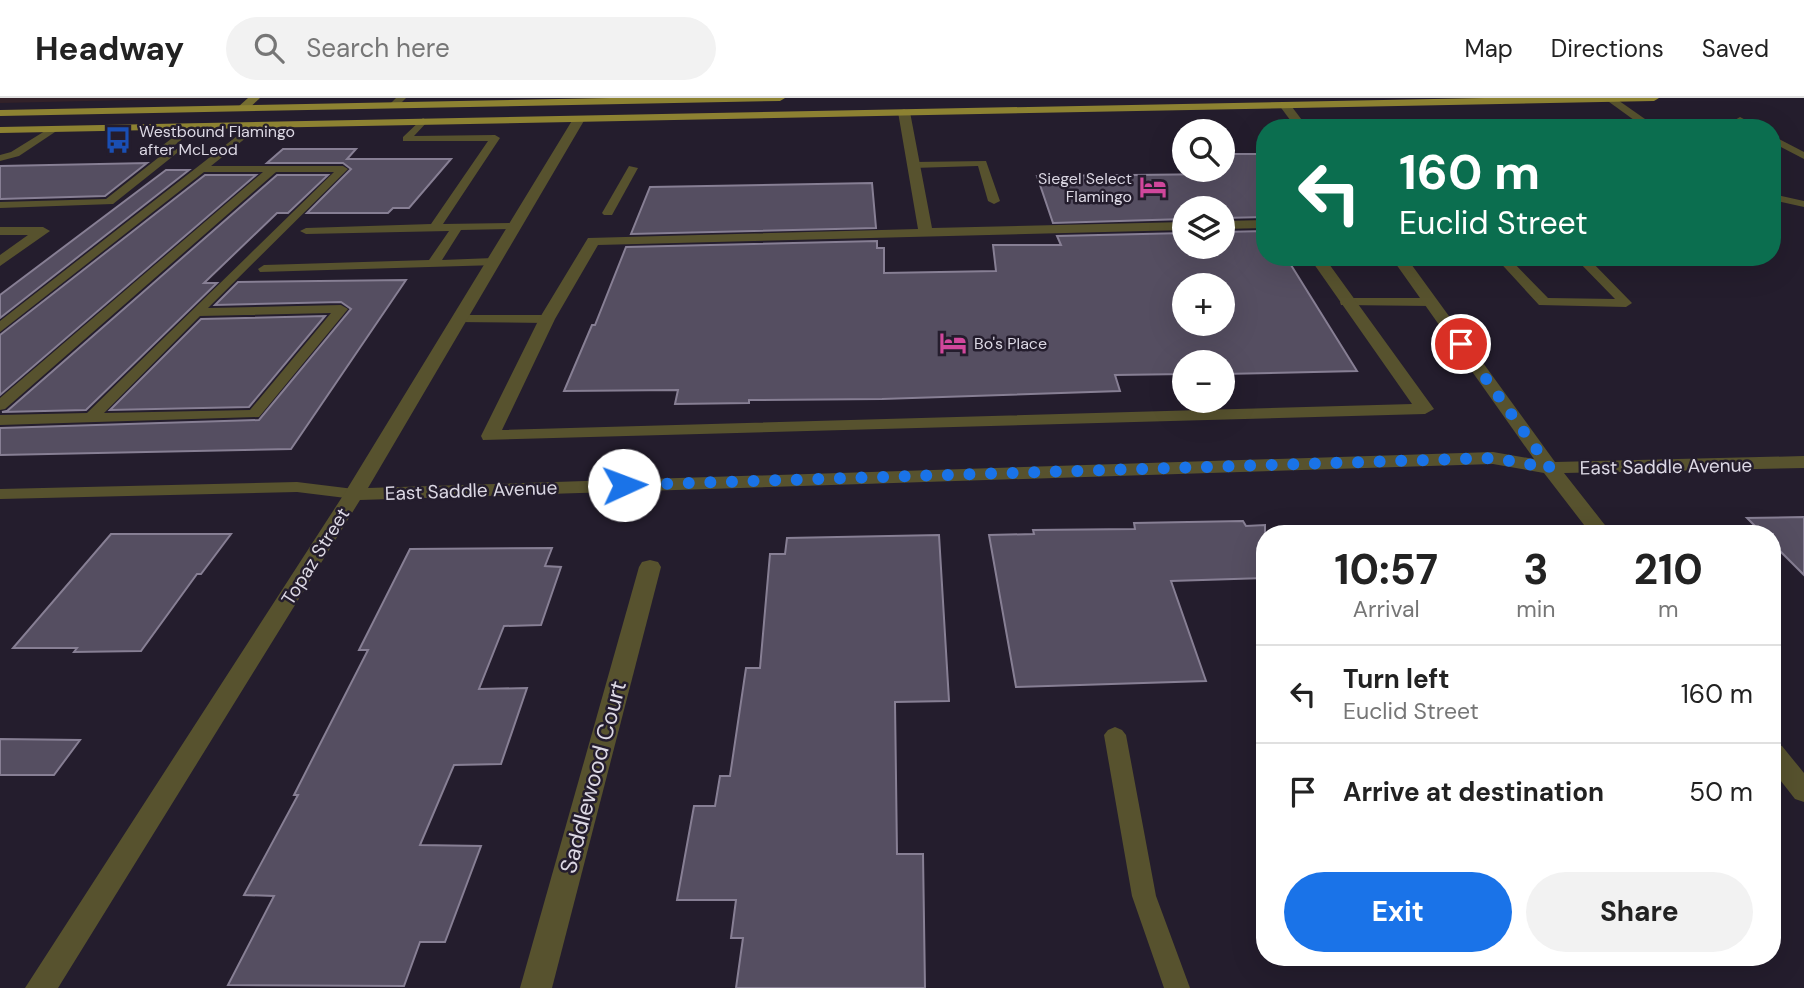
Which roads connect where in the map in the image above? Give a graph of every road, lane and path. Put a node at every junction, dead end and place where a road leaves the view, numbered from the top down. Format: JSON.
{"nodes":[{"id":1,"x":255,"y":98,"type":"edge"},
{"id":2,"x":743,"y":98,"type":"edge"},
{"id":3,"x":780,"y":98,"type":"edge"},
{"id":4,"x":1179,"y":98,"type":"edge"},
{"id":5,"x":1303,"y":98,"type":"edge"},
{"id":6,"x":1654,"y":98,"type":"edge"},
{"id":7,"x":636,"y":99,"type":"edge"},
{"id":8,"x":669,"y":99,"type":"edge"},
{"id":9,"x":1610,"y":99,"type":"edge"},
{"id":10,"x":479,"y":101,"type":"edge"},
{"id":11,"x":397,"y":102,"type":"edge"},
{"id":12,"x":1285,"y":105,"type":"junction"},
{"id":13,"x":586,"y":106,"type":"edge"},
{"id":14,"x":1078,"y":108,"type":"junction"},
{"id":15,"x":242,"y":109,"type":"junction"},
{"id":16,"x":904,"y":112,"type":"junction"},
{"id":17,"x":0,"y":113,"type":"edge"},
{"id":18,"x":1295,"y":119,"type":"edge"},
{"id":19,"x":1639,"y":119,"type":"edge"},
{"id":20,"x":423,"y":121,"type":"junction"},
{"id":21,"x":258,"y":124,"type":"junction"},
{"id":22,"x":194,"y":126,"type":"junction"},
{"id":23,"x":0,"y":128,"type":"edge"},
{"id":24,"x":56,"y":128,"type":"junction"},
{"id":25,"x":429,"y":139,"type":"junction"},
{"id":26,"x":1781,"y":143,"type":"edge"},
{"id":27,"x":420,"y":150,"type":"dead end"},
{"id":28,"x":1804,"y":156,"type":"edge"},
{"id":29,"x":0,"y":158,"type":"edge"},
{"id":30,"x":913,"y":164,"type":"junction"},
{"id":31,"x":202,"y":169,"type":"junction"},
{"id":32,"x":273,"y":169,"type":"junction"},
{"id":33,"x":633,"y":169,"type":"dead end"},
{"id":34,"x":1781,"y":199,"type":"edge"},
{"id":35,"x":994,"y":201,"type":"dead end"},
{"id":36,"x":1804,"y":204,"type":"edge"},
{"id":37,"x":0,"y":205,"type":"edge"},
{"id":38,"x":608,"y":213,"type":"dead end"},
{"id":39,"x":1256,"y":224,"type":"edge"},
{"id":40,"x":1235,"y":225,"type":"edge"},
{"id":41,"x":515,"y":226,"type":"junction"},
{"id":42,"x":1172,"y":226,"type":"edge"},
{"id":43,"x":435,"y":227,"type":"junction"},
{"id":44,"x":457,"y":227,"type":"junction"},
{"id":45,"x":0,"y":231,"type":"edge"},
{"id":46,"x":306,"y":231,"type":"dead end"},
{"id":47,"x":926,"y":232,"type":"junction"},
{"id":48,"x":0,"y":262,"type":"edge"},
{"id":49,"x":494,"y":262,"type":"junction"},
{"id":50,"x":433,"y":264,"type":"junction"},
{"id":51,"x":1321,"y":266,"type":"edge"},
{"id":52,"x":1405,"y":266,"type":"edge"},
{"id":53,"x":1510,"y":266,"type":"edge"},
{"id":54,"x":1589,"y":266,"type":"edge"},
{"id":55,"x":264,"y":269,"type":"dead end"},
{"id":56,"x":1346,"y":302,"type":"junction"},
{"id":57,"x":1431,"y":302,"type":"junction"},
{"id":58,"x":196,"y":312,"type":"junction"},
{"id":59,"x":459,"y":319,"type":"junction"},
{"id":60,"x":547,"y":320,"type":"junction"},
{"id":61,"x":0,"y":328,"type":"edge"},
{"id":62,"x":0,"y":406,"type":"edge"},
{"id":63,"x":91,"y":418,"type":"junction"},
{"id":64,"x":0,"y":420,"type":"edge"},
{"id":65,"x":1804,"y":462,"type":"edge"},
{"id":66,"x":1550,"y":468,"type":"junction"},
{"id":67,"x":0,"y":494,"type":"edge"},
{"id":68,"x":354,"y":494,"type":"junction"},
{"id":69,"x":1594,"y":525,"type":"edge"},
{"id":70,"x":650,"y":567,"type":"dead end"},
{"id":71,"x":1115,"y":735,"type":"dead end"},
{"id":72,"x":1781,"y":763,"type":"edge"},
{"id":73,"x":1804,"y":793,"type":"edge"},
{"id":74,"x":41,"y":988,"type":"edge"},
{"id":75,"x":536,"y":988,"type":"edge"},
{"id":76,"x":1177,"y":988,"type":"edge"}],
"edges":[{"from":1,"to":15,"type":"street"},
{"from":2,"to":3,"type":"main road"},
{"from":2,"to":8,"type":"main road"},
{"from":4,"to":14,"type":"main road"},
{"from":5,"to":12,"type":"main road"},
{"from":6,"to":9,"type":"main road"},
{"from":7,"to":8,"type":"main road"},
{"from":7,"to":13,"type":"main road"},
{"from":9,"to":12,"type":"main road"},
{"from":9,"to":19,"type":"lane"},
{"from":10,"to":11,"type":"main road"},
{"from":10,"to":13,"type":"main road"},
{"from":10,"to":21,"type":"main road"},
{"from":11,"to":15,"type":"main road"},
{"from":12,"to":14,"type":"main road"},
{"from":12,"to":18,"type":"street"},
{"from":13,"to":16,"type":"main road"},
{"from":13,"to":20,"type":"main road"},
{"from":13,"to":41,"type":"street","name":"Topaz Street"},
{"from":14,"to":16,"type":"main road"},
{"from":15,"to":17,"type":"main road"},
{"from":15,"to":23,"type":"main road"},
{"from":16,"to":30,"type":"street"},
{"from":20,"to":21,"type":"main road"},
{"from":20,"to":25,"type":"lane"},
{"from":21,"to":22,"type":"main road"},
{"from":21,"to":31,"type":"lane"},
{"from":22,"to":24,"type":"main road"},
{"from":22,"to":37,"type":"lane"},
{"from":23,"to":24,"type":"main road"},
{"from":24,"to":29,"type":"lane"},
{"from":25,"to":27,"type":"lane"},
{"from":25,"to":43,"type":"lane"},
{"from":26,"to":28,"type":"lane"},
{"from":30,"to":35,"type":"lane"},
{"from":30,"to":47,"type":"street"},
{"from":31,"to":32,"type":"lane"},
{"from":31,"to":61,"type":"lane"},
{"from":32,"to":58,"type":"lane"},
{"from":32,"to":62,"type":"lane"},
{"from":33,"to":38,"type":"lane"},
{"from":34,"to":36,"type":"lane"},
{"from":39,"to":40,"type":"street"},
{"from":41,"to":44,"type":"lane"},
{"from":41,"to":49,"type":"street","name":"Topaz Street"},
{"from":42,"to":47,"type":"street"},
{"from":43,"to":44,"type":"lane"},
{"from":43,"to":46,"type":"lane"},
{"from":44,"to":50,"type":"lane"},
{"from":45,"to":48,"type":"street"},
{"from":47,"to":60,"type":"street"},
{"from":49,"to":50,"type":"lane"},
{"from":49,"to":59,"type":"street","name":"Topaz Street"},
{"from":50,"to":55,"type":"lane"},
{"from":51,"to":56,"type":"street"},
{"from":52,"to":57,"type":"street"},
{"from":53,"to":54,"type":"lane"},
{"from":56,"to":57,"type":"lane"},
{"from":56,"to":60,"type":"street"},
{"from":57,"to":66,"type":"street"},
{"from":58,"to":63,"type":"lane"},
{"from":58,"to":63,"type":"lane"},
{"from":59,"to":60,"type":"lane"},
{"from":59,"to":68,"type":"street","name":"Topaz Street"},
{"from":63,"to":64,"type":"lane"},
{"from":65,"to":66,"type":"street","name":"East Saddle Avenue"},
{"from":66,"to":68,"type":"street","name":"East Saddle Avenue"},
{"from":66,"to":69,"type":"street"},
{"from":67,"to":68,"type":"lane"},
{"from":68,"to":74,"type":"street","name":"Topaz Street"},
{"from":70,"to":75,"type":"street","name":"Saddlewood Court"},
{"from":71,"to":76,"type":"lane"},
{"from":72,"to":73,"type":"street"}]}
